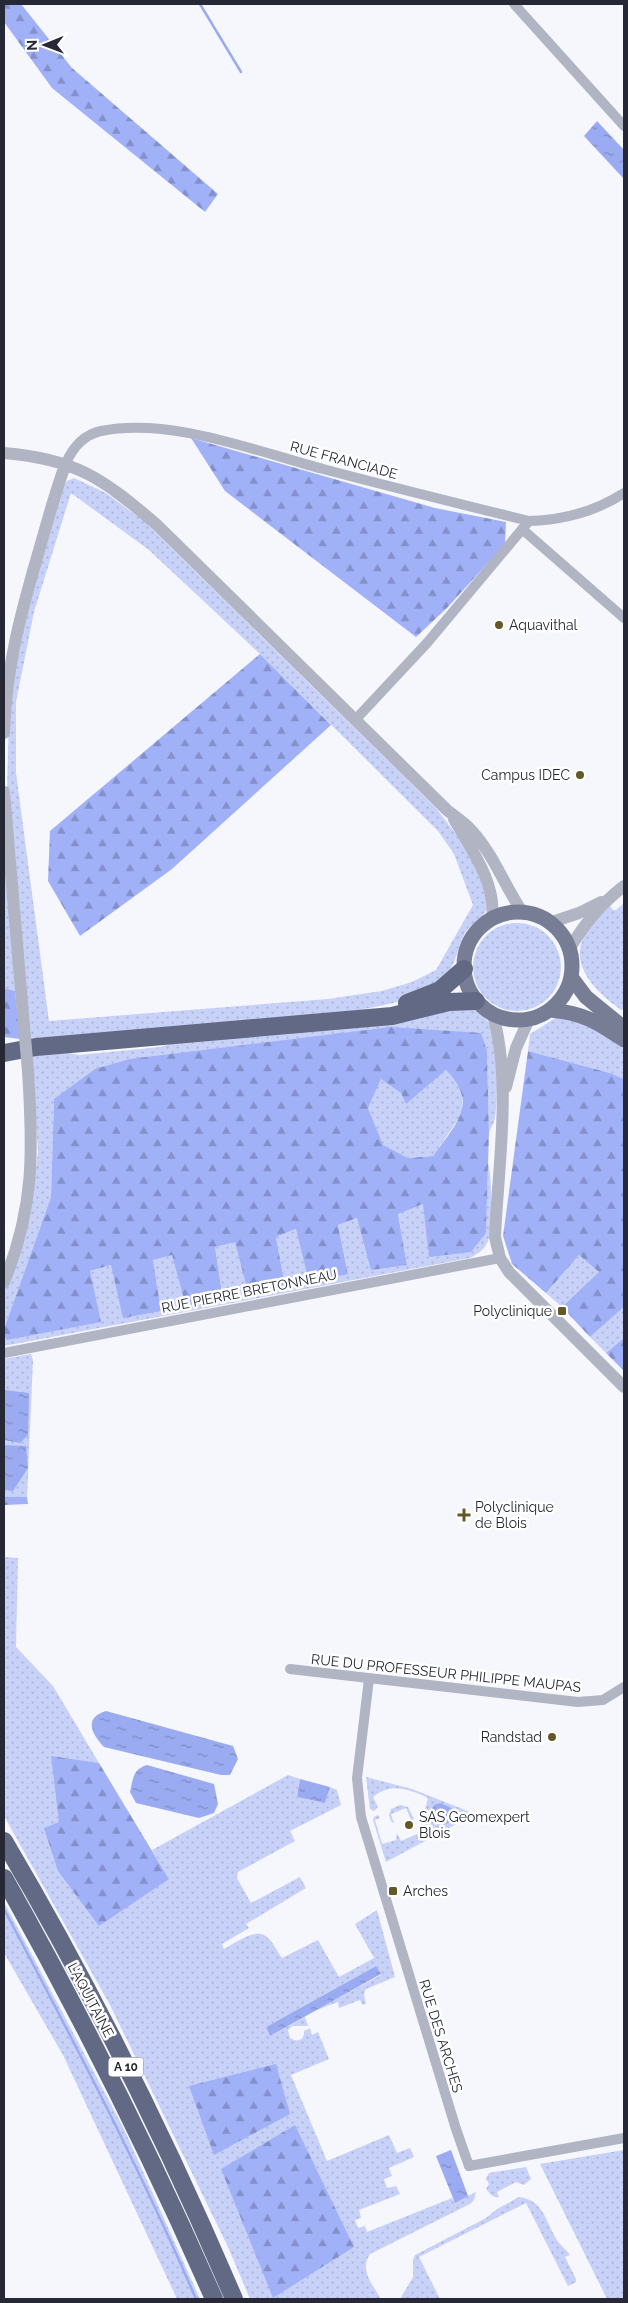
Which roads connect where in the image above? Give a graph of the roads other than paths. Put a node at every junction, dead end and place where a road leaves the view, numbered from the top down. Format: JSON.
{"nodes":[{"id":1,"x":514,"y":4,"type":"edge"},
{"id":2,"x":624,"y":126,"type":"edge"},
{"id":3,"x":4,"y":453,"type":"edge"},
{"id":4,"x":66,"y":463,"type":"junction"},
{"id":5,"x":624,"y":493,"type":"edge"},
{"id":6,"x":529,"y":521,"type":"junction"},
{"id":7,"x":522,"y":529,"type":"junction"},
{"id":8,"x":624,"y":618,"type":"edge"},
{"id":9,"x":356,"y":719,"type":"junction"},
{"id":10,"x":4,"y":732,"type":"edge"},
{"id":11,"x":4,"y":792,"type":"edge"},
{"id":12,"x":448,"y":811,"type":"junction"},
{"id":13,"x":624,"y":886,"type":"edge"},
{"id":14,"x":610,"y":897,"type":"junction"},
{"id":15,"x":523,"y":913,"type":"junction"},
{"id":16,"x":492,"y":919,"type":"junction"},
{"id":17,"x":549,"y":923,"type":"junction"},
{"id":18,"x":569,"y":950,"type":"junction"},
{"id":19,"x":464,"y":969,"type":"junction"},
{"id":20,"x":571,"y":977,"type":"junction"},
{"id":21,"x":476,"y":1001,"type":"junction"},
{"id":22,"x":550,"y":1010,"type":"junction"},
{"id":23,"x":493,"y":1015,"type":"junction"},
{"id":24,"x":357,"y":1018,"type":"junction"},
{"id":25,"x":529,"y":1019,"type":"junction"},
{"id":26,"x":624,"y":1028,"type":"edge"},
{"id":27,"x":624,"y":1040,"type":"edge"},
{"id":28,"x":4,"y":1043,"type":"edge"},
{"id":29,"x":36,"y":1047,"type":"junction"},
{"id":30,"x":4,"y":1053,"type":"edge"},
{"id":31,"x":503,"y":1099,"type":"junction"},
{"id":32,"x":500,"y":1258,"type":"junction"},
{"id":33,"x":4,"y":1282,"type":"edge"},
{"id":34,"x":4,"y":1353,"type":"edge"},
{"id":35,"x":624,"y":1387,"type":"edge"},
{"id":36,"x":290,"y":1669,"type":"dead end"},
{"id":37,"x":369,"y":1678,"type":"junction"},
{"id":38,"x":624,"y":1687,"type":"edge"},
{"id":39,"x":4,"y":1841,"type":"edge"},
{"id":40,"x":4,"y":1878,"type":"edge"},
{"id":41,"x":624,"y":2138,"type":"edge"},
{"id":42,"x":214,"y":2299,"type":"edge"},
{"id":43,"x":234,"y":2299,"type":"edge"}],
"edges":[{"from":1,"to":2,"type":"street"},
{"from":3,"to":4,"type":"street"},
{"from":4,"to":6,"type":"street","name":"RUE FRANCIADE"},
{"from":4,"to":9,"type":"street"},
{"from":4,"to":10,"type":"street"},
{"from":5,"to":6,"type":"street","name":"RUE FRANCIADE"},
{"from":6,"to":7,"type":"street"},
{"from":7,"to":8,"type":"street"},
{"from":7,"to":9,"type":"street"},
{"from":9,"to":12,"type":"street"},
{"from":11,"to":33,"type":"street","bridge":true},
{"from":12,"to":15,"type":"street"},
{"from":12,"to":16,"type":"street"},
{"from":13,"to":14,"type":"street"},
{"from":14,"to":17,"type":"street"},
{"from":14,"to":18,"type":"street"},
{"from":15,"to":16,"type":"main road"},
{"from":15,"to":17,"type":"main road"},
{"from":16,"to":19,"type":"main road"},
{"from":17,"to":18,"type":"main road"},
{"from":18,"to":20,"type":"main road"},
{"from":19,"to":21,"type":"main road"},
{"from":19,"to":24,"type":"highway"},
{"from":20,"to":22,"type":"main road"},
{"from":20,"to":26,"type":"main road"},
{"from":21,"to":23,"type":"main road"},
{"from":21,"to":24,"type":"highway"},
{"from":22,"to":25,"type":"main road"},
{"from":22,"to":27,"type":"main road"},
{"from":23,"to":25,"type":"main road"},
{"from":23,"to":31,"type":"street"},
{"from":24,"to":29,"type":"highway"},
{"from":25,"to":31,"type":"street"},
{"from":28,"to":29,"type":"highway"},
{"from":29,"to":30,"type":"highway"},
{"from":31,"to":32,"type":"street"},
{"from":32,"to":34,"type":"street","name":"RUE PIERRE BRETONNEAU"},
{"from":32,"to":35,"type":"street"},
{"from":36,"to":37,"type":"street","name":"RUE DU PROFESSEUR PHILIPPE MAUPAS"},
{"from":37,"to":38,"type":"street","name":"RUE DU PROFESSEUR PHILIPPE MAUPAS"},
{"from":37,"to":41,"type":"street","name":"RUE DES ARCHES"},
{"from":39,"to":43,"type":"highway","name":"L'AQUITAINE","number":"A 10"},
{"from":40,"to":42,"type":"highway","name":"L'AQUITAINE","number":"A 10"}]}
